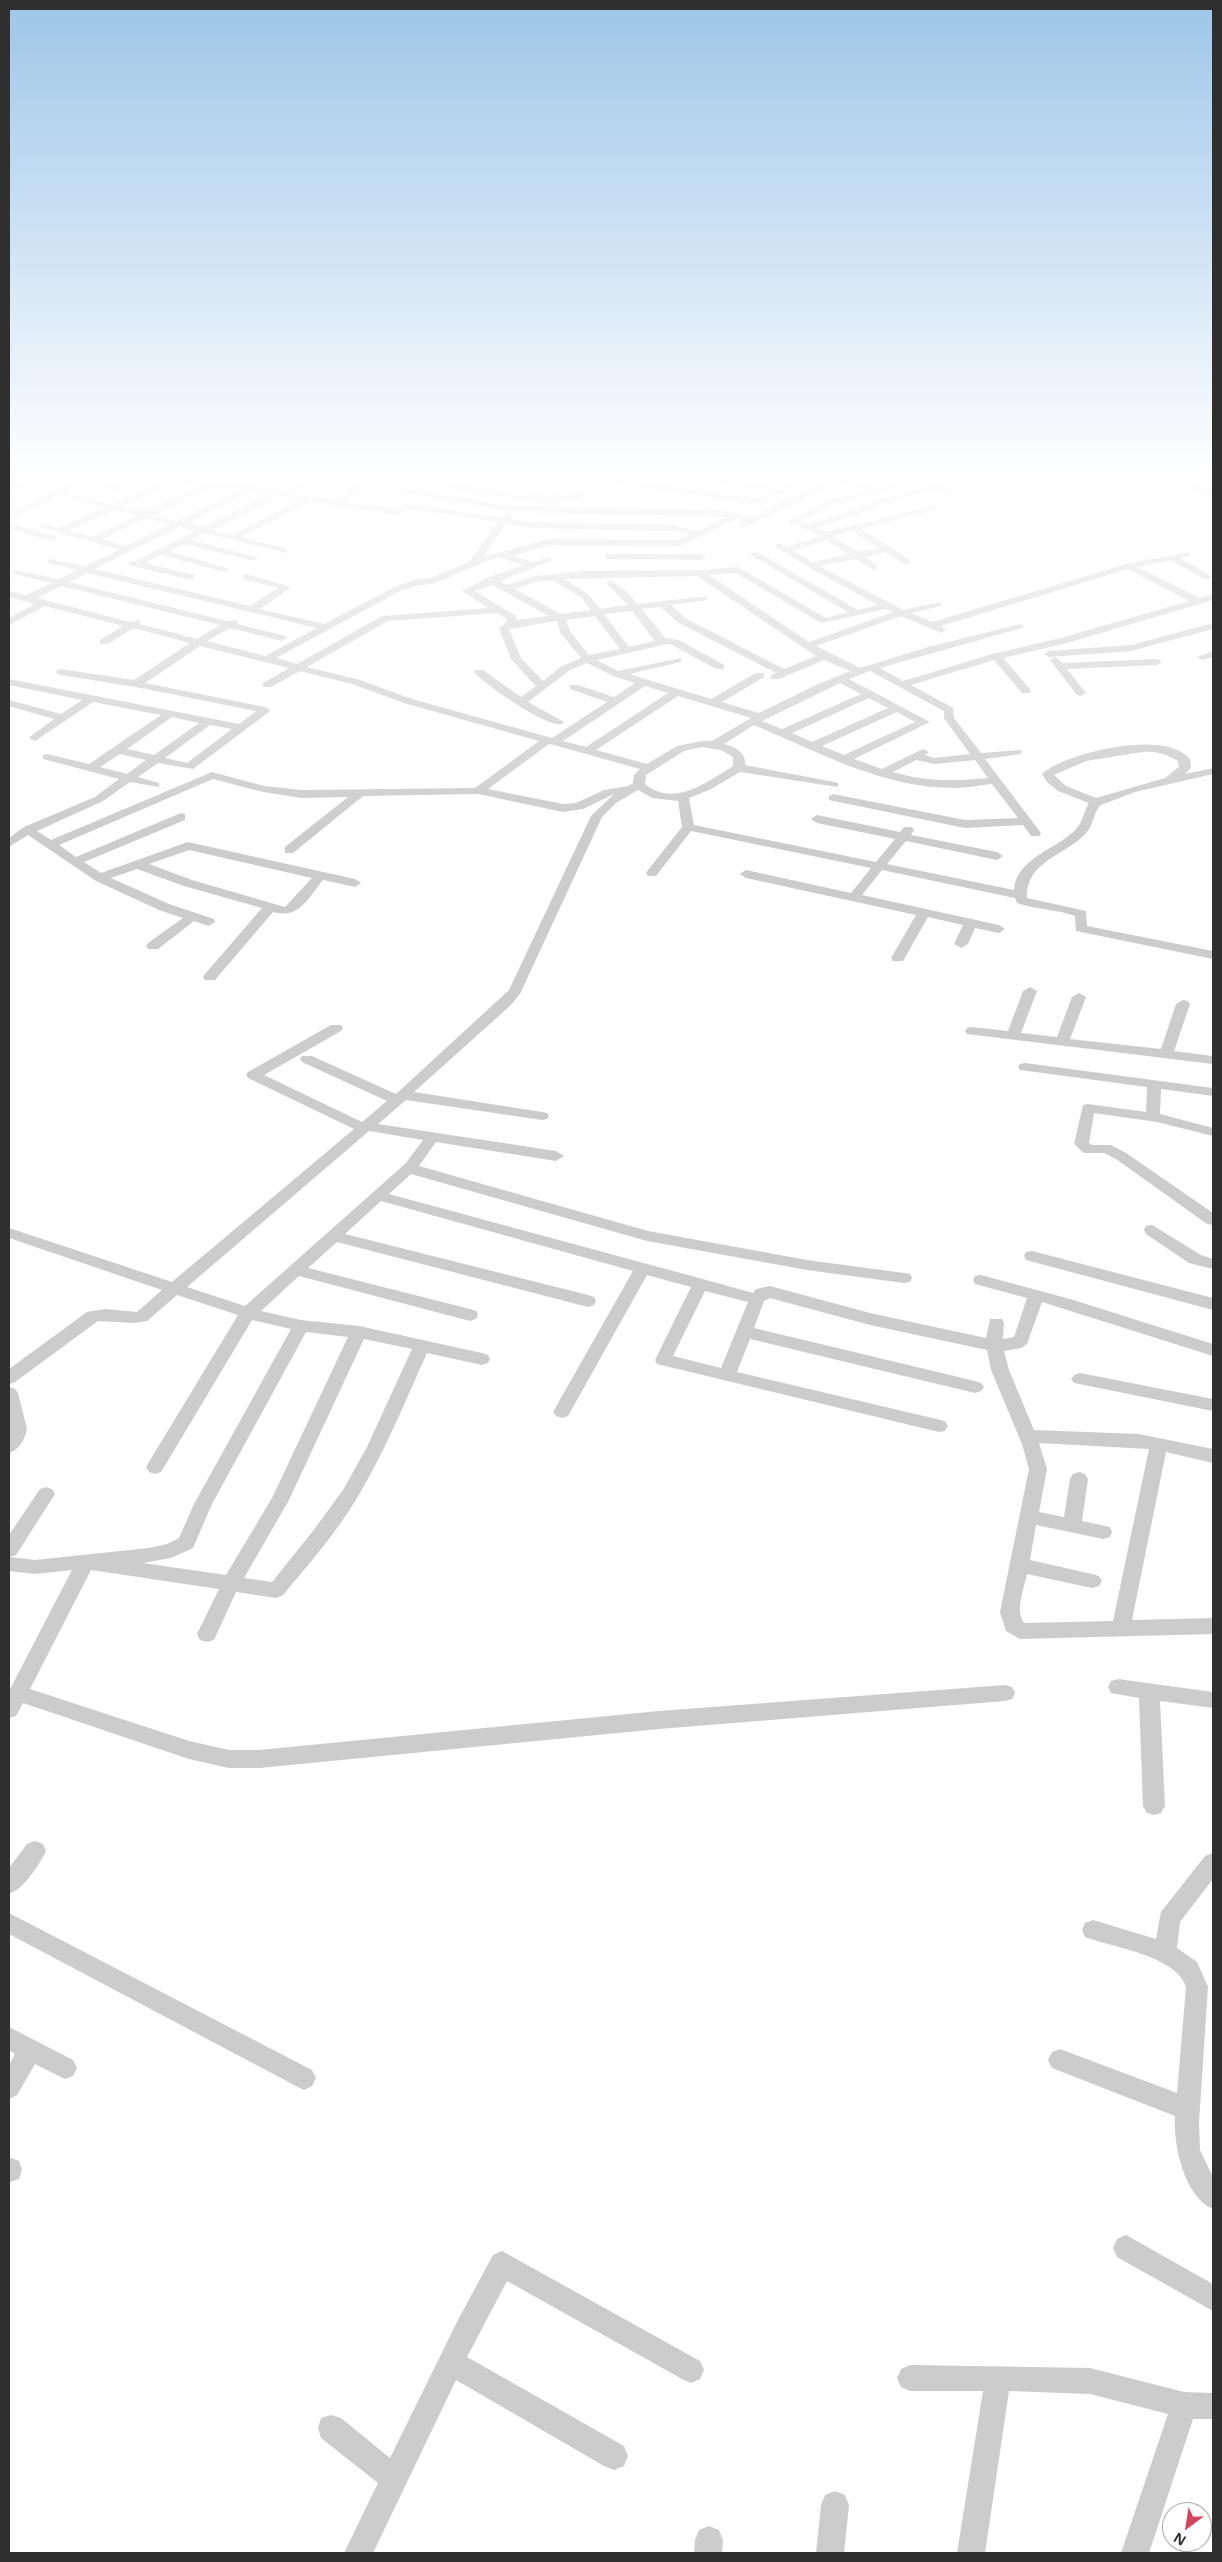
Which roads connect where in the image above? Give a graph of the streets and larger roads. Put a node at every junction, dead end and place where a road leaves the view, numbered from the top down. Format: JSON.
{"nodes":[{"id":1,"x":10,"y":594,"type":"edge"},
{"id":2,"x":38,"y":594,"type":"edge"},
{"id":3,"x":106,"y":594,"type":"edge"},
{"id":4,"x":185,"y":594,"type":"edge"},
{"id":5,"x":277,"y":594,"type":"edge"},
{"id":6,"x":386,"y":594,"type":"edge"},
{"id":7,"x":469,"y":594,"type":"edge"},
{"id":8,"x":515,"y":594,"type":"edge"},
{"id":9,"x":581,"y":594,"type":"edge"},
{"id":10,"x":624,"y":594,"type":"edge"},
{"id":11,"x":731,"y":594,"type":"edge"},
{"id":12,"x":780,"y":594,"type":"edge"},
{"id":13,"x":823,"y":594,"type":"edge"},
{"id":14,"x":864,"y":594,"type":"edge"},
{"id":15,"x":1038,"y":594,"type":"edge"},
{"id":16,"x":1183,"y":594,"type":"edge"},
{"id":17,"x":1213,"y":597,"type":"edge"},
{"id":18,"x":704,"y":598,"type":"dead end"},
{"id":19,"x":27,"y":599,"type":"junction"},
{"id":20,"x":1197,"y":601,"type":"junction"},
{"id":21,"x":43,"y":603,"type":"junction"},
{"id":22,"x":663,"y":603,"type":"junction"},
{"id":23,"x":937,"y":604,"type":"dead end"},
{"id":24,"x":887,"y":606,"type":"junction"},
{"id":25,"x":159,"y":607,"type":"junction"},
{"id":26,"x":636,"y":608,"type":"junction"},
{"id":27,"x":254,"y":610,"type":"junction"},
{"id":28,"x":499,"y":610,"type":"junction"},
{"id":29,"x":600,"y":613,"type":"junction"},
{"id":30,"x":901,"y":613,"type":"junction"},
{"id":31,"x":858,"y":614,"type":"junction"},
{"id":32,"x":561,"y":618,"type":"junction"},
{"id":33,"x":9,"y":622,"type":"edge"},
{"id":34,"x":132,"y":624,"type":"junction"},
{"id":35,"x":229,"y":624,"type":"junction"},
{"id":36,"x":511,"y":624,"type":"junction"},
{"id":37,"x":931,"y":626,"type":"junction"},
{"id":38,"x":1213,"y":626,"type":"edge"},
{"id":39,"x":324,"y":627,"type":"junction"},
{"id":40,"x":1020,"y":627,"type":"dead end"},
{"id":41,"x":265,"y":633,"type":"junction"},
{"id":42,"x":282,"y":638,"type":"dead end"},
{"id":43,"x":200,"y":641,"type":"junction"},
{"id":44,"x":960,"y":641,"type":"junction"},
{"id":45,"x":104,"y":642,"type":"dead end"},
{"id":46,"x":662,"y":642,"type":"junction"},
{"id":47,"x":810,"y":645,"type":"junction"},
{"id":48,"x":1046,"y":649,"type":"junction"},
{"id":49,"x":626,"y":650,"type":"junction"},
{"id":50,"x":236,"y":651,"type":"junction"},
{"id":51,"x":1213,"y":654,"type":"edge"},
{"id":52,"x":824,"y":656,"type":"junction"},
{"id":53,"x":996,"y":656,"type":"junction"},
{"id":54,"x":1202,"y":657,"type":"dead end"},
{"id":55,"x":267,"y":659,"type":"junction"},
{"id":56,"x":587,"y":659,"type":"junction"},
{"id":57,"x":677,"y":660,"type":"dead end"},
{"id":58,"x":1156,"y":662,"type":"dead end"},
{"id":59,"x":1059,"y":666,"type":"junction"},
{"id":60,"x":299,"y":667,"type":"junction"},
{"id":61,"x":720,"y":667,"type":"dead end"},
{"id":62,"x":872,"y":668,"type":"junction"},
{"id":63,"x":858,"y":671,"type":"junction"},
{"id":64,"x":60,"y":672,"type":"dead end"},
{"id":65,"x":479,"y":672,"type":"dead end"},
{"id":66,"x":784,"y":673,"type":"junction"},
{"id":67,"x":617,"y":674,"type":"junction"},
{"id":68,"x":760,"y":675,"type":"dead end"},
{"id":69,"x":772,"y":678,"type":"dead end"},
{"id":70,"x":840,"y":679,"type":"junction"},
{"id":71,"x":9,"y":682,"type":"edge"},
{"id":72,"x":644,"y":682,"type":"junction"},
{"id":73,"x":136,"y":684,"type":"junction"},
{"id":74,"x":904,"y":684,"type":"junction"},
{"id":75,"x":267,"y":685,"type":"dead end"},
{"id":76,"x":543,"y":687,"type":"junction"},
{"id":77,"x":574,"y":687,"type":"dead end"},
{"id":78,"x":676,"y":692,"type":"junction"},
{"id":79,"x":1026,"y":692,"type":"dead end"},
{"id":80,"x":1081,"y":693,"type":"dead end"},
{"id":81,"x":869,"y":694,"type":"junction"},
{"id":82,"x":91,"y":698,"type":"junction"},
{"id":83,"x":614,"y":701,"type":"junction"},
{"id":84,"x":521,"y":702,"type":"junction"},
{"id":85,"x":9,"y":703,"type":"edge"},
{"id":86,"x":712,"y":703,"type":"junction"},
{"id":87,"x":897,"y":708,"type":"junction"},
{"id":88,"x":171,"y":714,"type":"junction"},
{"id":89,"x":63,"y":718,"type":"junction"},
{"id":90,"x":757,"y":719,"type":"junction"},
{"id":91,"x":209,"y":721,"type":"junction"},
{"id":92,"x":558,"y":722,"type":"dead end"},
{"id":93,"x":242,"y":728,"type":"junction"},
{"id":94,"x":783,"y":733,"type":"junction"},
{"id":95,"x":35,"y":738,"type":"dead end"},
{"id":96,"x":550,"y":741,"type":"junction"},
{"id":97,"x":714,"y":745,"type":"junction"},
{"id":98,"x":814,"y":745,"type":"junction"},
{"id":99,"x":119,"y":750,"type":"junction"},
{"id":100,"x":586,"y":751,"type":"junction"},
{"id":101,"x":1017,"y":752,"type":"dead end"},
{"id":102,"x":47,"y":757,"type":"dead end"},
{"id":103,"x":979,"y":757,"type":"junction"},
{"id":104,"x":156,"y":759,"type":"junction"},
{"id":105,"x":844,"y":759,"type":"junction"},
{"id":106,"x":90,"y":768,"type":"junction"},
{"id":107,"x":649,"y":768,"type":"junction"},
{"id":108,"x":738,"y":768,"type":"junction"},
{"id":109,"x":1213,"y":771,"type":"edge"},
{"id":110,"x":883,"y":773,"type":"junction"},
{"id":111,"x":129,"y":778,"type":"junction"},
{"id":112,"x":996,"y":780,"type":"junction"},
{"id":113,"x":1170,"y":780,"type":"junction"},
{"id":114,"x":156,"y":785,"type":"dead end"},
{"id":115,"x":834,"y":785,"type":"dead end"},
{"id":116,"x":634,"y":786,"type":"junction"},
{"id":117,"x":478,"y":791,"type":"junction"},
{"id":118,"x":360,"y":793,"type":"junction"},
{"id":119,"x":683,"y":797,"type":"junction"},
{"id":120,"x":833,"y":798,"type":"dead end"},
{"id":121,"x":1097,"y":802,"type":"junction"},
{"id":122,"x":920,"y":815,"type":"junction"},
{"id":123,"x":181,"y":817,"type":"dead end"},
{"id":124,"x":817,"y":819,"type":"dead end"},
{"id":125,"x":1027,"y":821,"type":"junction"},
{"id":126,"x":688,"y":827,"type":"junction"},
{"id":127,"x":28,"y":830,"type":"junction"},
{"id":128,"x":1035,"y":833,"type":"dead end"},
{"id":129,"x":903,"y":836,"type":"junction"},
{"id":130,"x":9,"y":843,"type":"edge"},
{"id":131,"x":52,"y":844,"type":"junction"},
{"id":132,"x":289,"y":850,"type":"dead end"},
{"id":133,"x":997,"y":856,"type":"dead end"},
{"id":134,"x":76,"y":861,"type":"junction"},
{"id":135,"x":139,"y":865,"type":"junction"},
{"id":136,"x":879,"y":866,"type":"junction"},
{"id":137,"x":652,"y":873,"type":"dead end"},
{"id":138,"x":746,"y":874,"type":"dead end"},
{"id":139,"x":320,"y":876,"type":"junction"},
{"id":140,"x":100,"y":878,"type":"junction"},
{"id":141,"x":355,"y":883,"type":"dead end"},
{"id":142,"x":1020,"y":895,"type":"junction"},
{"id":143,"x":854,"y":897,"type":"junction"},
{"id":144,"x":269,"y":908,"type":"junction"},
{"id":145,"x":924,"y":913,"type":"junction"},
{"id":146,"x":193,"y":916,"type":"junction"},
{"id":147,"x":209,"y":922,"type":"dead end"},
{"id":148,"x":970,"y":922,"type":"junction"},
{"id":149,"x":999,"y":929,"type":"dead end"},
{"id":150,"x":961,"y":944,"type":"dead end"},
{"id":151,"x":153,"y":946,"type":"dead end"},
{"id":152,"x":1213,"y":955,"type":"edge"},
{"id":153,"x":898,"y":958,"type":"dead end"},
{"id":154,"x":210,"y":977,"type":"dead end"},
{"id":155,"x":1030,"y":991,"type":"dead end"},
{"id":156,"x":1079,"y":997,"type":"dead end"},
{"id":157,"x":1183,"y":1004,"type":"dead end"},
{"id":158,"x":336,"y":1028,"type":"dead end"},
{"id":159,"x":972,"y":1031,"type":"dead end"},
{"id":160,"x":1013,"y":1036,"type":"junction"},
{"id":161,"x":1062,"y":1042,"type":"junction"},
{"id":162,"x":1166,"y":1054,"type":"junction"},
{"id":163,"x":307,"y":1059,"type":"dead end"},
{"id":164,"x":1213,"y":1060,"type":"edge"},
{"id":165,"x":1025,"y":1067,"type":"dead end"},
{"id":166,"x":1154,"y":1084,"type":"junction"},
{"id":167,"x":1213,"y":1092,"type":"edge"},
{"id":168,"x":400,"y":1098,"type":"junction"},
{"id":169,"x":542,"y":1116,"type":"dead end"},
{"id":170,"x":1153,"y":1117,"type":"junction"},
{"id":171,"x":364,"y":1127,"type":"junction"},
{"id":172,"x":1213,"y":1132,"type":"edge"},
{"id":173,"x":433,"y":1136,"type":"junction"},
{"id":174,"x":556,"y":1156,"type":"dead end"},
{"id":175,"x":408,"y":1168,"type":"junction"},
{"id":176,"x":379,"y":1196,"type":"junction"},
{"id":177,"x":1213,"y":1220,"type":"edge"},
{"id":178,"x":1152,"y":1230,"type":"dead end"},
{"id":179,"x":9,"y":1233,"type":"edge"},
{"id":180,"x":334,"y":1236,"type":"junction"},
{"id":181,"x":1032,"y":1256,"type":"dead end"},
{"id":182,"x":1213,"y":1264,"type":"edge"},
{"id":183,"x":297,"y":1270,"type":"junction"},
{"id":184,"x":642,"y":1270,"type":"junction"},
{"id":185,"x":904,"y":1278,"type":"dead end"},
{"id":186,"x":981,"y":1280,"type":"dead end"},
{"id":187,"x":700,"y":1285,"type":"junction"},
{"id":188,"x":174,"y":1289,"type":"junction"},
{"id":189,"x":1036,"y":1295,"type":"junction"},
{"id":190,"x":757,"y":1299,"type":"junction"},
{"id":191,"x":588,"y":1301,"type":"dead end"},
{"id":192,"x":1213,"y":1304,"type":"edge"},
{"id":193,"x":248,"y":1313,"type":"junction"},
{"id":194,"x":470,"y":1315,"type":"dead end"},
{"id":195,"x":996,"y":1323,"type":"dead end"},
{"id":196,"x":301,"y":1326,"type":"junction"},
{"id":197,"x":359,"y":1332,"type":"junction"},
{"id":198,"x":745,"y":1332,"type":"junction"},
{"id":199,"x":422,"y":1346,"type":"junction"},
{"id":200,"x":994,"y":1346,"type":"junction"},
{"id":201,"x":1213,"y":1350,"type":"edge"},
{"id":202,"x":482,"y":1359,"type":"dead end"},
{"id":203,"x":727,"y":1375,"type":"junction"},
{"id":204,"x":9,"y":1378,"type":"edge"},
{"id":205,"x":1080,"y":1379,"type":"dead end"},
{"id":206,"x":975,"y":1387,"type":"dead end"},
{"id":207,"x":9,"y":1393,"type":"edge"},
{"id":208,"x":1213,"y":1405,"type":"edge"},
{"id":209,"x":562,"y":1412,"type":"dead end"},
{"id":210,"x":939,"y":1426,"type":"dead end"},
{"id":211,"x":1027,"y":1436,"type":"junction"},
{"id":212,"x":1159,"y":1444,"type":"junction"},
{"id":213,"x":9,"y":1446,"type":"edge"},
{"id":214,"x":1213,"y":1456,"type":"edge"},
{"id":215,"x":155,"y":1467,"type":"dead end"},
{"id":216,"x":1079,"y":1479,"type":"dead end"},
{"id":217,"x":46,"y":1494,"type":"dead end"},
{"id":218,"x":1029,"y":1517,"type":"junction"},
{"id":219,"x":1072,"y":1526,"type":"junction"},
{"id":220,"x":1103,"y":1532,"type":"dead end"},
{"id":221,"x":9,"y":1550,"type":"edge"},
{"id":222,"x":86,"y":1562,"type":"junction"},
{"id":223,"x":9,"y":1564,"type":"edge"},
{"id":224,"x":1020,"y":1565,"type":"junction"},
{"id":225,"x":1092,"y":1581,"type":"dead end"},
{"id":226,"x":231,"y":1583,"type":"junction"},
{"id":227,"x":1213,"y":1626,"type":"edge"},
{"id":228,"x":1122,"y":1627,"type":"junction"},
{"id":229,"x":207,"y":1634,"type":"dead end"},
{"id":230,"x":1118,"y":1688,"type":"dead end"},
{"id":231,"x":1149,"y":1692,"type":"junction"},
{"id":232,"x":1005,"y":1693,"type":"dead end"},
{"id":233,"x":1213,"y":1700,"type":"edge"},
{"id":234,"x":13,"y":1701,"type":"edge"},
{"id":235,"x":1154,"y":1806,"type":"dead end"},
{"id":236,"x":35,"y":1851,"type":"dead end"},
{"id":237,"x":1213,"y":1863,"type":"edge"},
{"id":238,"x":9,"y":1884,"type":"edge"},
{"id":239,"x":9,"y":1923,"type":"edge"},
{"id":240,"x":1093,"y":1930,"type":"dead end"},
{"id":241,"x":1165,"y":1954,"type":"junction"},
{"id":242,"x":9,"y":2038,"type":"edge"},
{"id":243,"x":31,"y":2049,"type":"junction"},
{"id":244,"x":1060,"y":2060,"type":"dead end"},
{"id":245,"x":65,"y":2068,"type":"dead end"},
{"id":246,"x":304,"y":2078,"type":"dead end"},
{"id":247,"x":9,"y":2087,"type":"edge"},
{"id":248,"x":1188,"y":2110,"type":"junction"},
{"id":249,"x":1213,"y":2197,"type":"edge"},
{"id":250,"x":1126,"y":2248,"type":"dead end"},
{"id":251,"x":1213,"y":2298,"type":"edge"},
{"id":252,"x":451,"y":2362,"type":"junction"},
{"id":253,"x":691,"y":2370,"type":"dead end"},
{"id":254,"x":910,"y":2378,"type":"dead end"},
{"id":255,"x":998,"y":2378,"type":"junction"},
{"id":256,"x":1184,"y":2404,"type":"junction"},
{"id":257,"x":1213,"y":2406,"type":"edge"},
{"id":258,"x":331,"y":2428,"type":"dead end"},
{"id":259,"x":614,"y":2456,"type":"dead end"},
{"id":260,"x":394,"y":2478,"type":"junction"},
{"id":261,"x":835,"y":2505,"type":"dead end"},
{"id":262,"x":358,"y":2553,"type":"edge"},
{"id":263,"x":830,"y":2553,"type":"edge"},
{"id":264,"x":971,"y":2553,"type":"edge"},
{"id":265,"x":1135,"y":2553,"type":"edge"}],
"edges":[{"from":1,"to":19,"type":"street"},
{"from":2,"to":19,"type":"street"},
{"from":3,"to":25,"type":"street"},
{"from":4,"to":27,"type":"street"},
{"from":5,"to":27,"type":"street"},
{"from":6,"to":39,"type":"street"},
{"from":7,"to":28,"type":"street"},
{"from":8,"to":32,"type":"street"},
{"from":9,"to":29,"type":"street"},
{"from":10,"to":26,"type":"street"},
{"from":11,"to":47,"type":"street"},
{"from":12,"to":31,"type":"street"},
{"from":13,"to":31,"type":"street"},
{"from":14,"to":24,"type":"street"},
{"from":15,"to":37,"type":"street"},
{"from":16,"to":20,"type":"street"},
{"from":17,"to":20,"type":"street"},
{"from":18,"to":22,"type":"street"},
{"from":19,"to":21,"type":"street"},
{"from":20,"to":48,"type":"street"},
{"from":21,"to":33,"type":"street"},
{"from":21,"to":34,"type":"street"},
{"from":22,"to":26,"type":"street"},
{"from":22,"to":66,"type":"street"},
{"from":23,"to":30,"type":"street"},
{"from":24,"to":30,"type":"street"},
{"from":24,"to":31,"type":"street"},
{"from":25,"to":34,"type":"street"},
{"from":25,"to":35,"type":"street"},
{"from":26,"to":29,"type":"street"},
{"from":26,"to":46,"type":"street"},
{"from":27,"to":35,"type":"street"},
{"from":27,"to":39,"type":"street"},
{"from":28,"to":36,"type":"street"},
{"from":28,"to":60,"type":"street"},
{"from":29,"to":32,"type":"street"},
{"from":29,"to":49,"type":"street"},
{"from":30,"to":37,"type":"street"},
{"from":30,"to":47,"type":"street"},
{"from":32,"to":36,"type":"street"},
{"from":32,"to":56,"type":"street"},
{"from":34,"to":43,"type":"street"},
{"from":34,"to":45,"type":"street"},
{"from":35,"to":41,"type":"street"},
{"from":35,"to":43,"type":"street"},
{"from":36,"to":76,"type":"street"},
{"from":37,"to":44,"type":"street"},
{"from":38,"to":48,"type":"street"},
{"from":39,"to":55,"type":"street"},
{"from":40,"to":44,"type":"street"},
{"from":41,"to":42,"type":"street"},
{"from":41,"to":50,"type":"street"},
{"from":43,"to":50,"type":"street"},
{"from":43,"to":73,"type":"street"},
{"from":44,"to":62,"type":"street"},
{"from":46,"to":49,"type":"street"},
{"from":46,"to":61,"type":"street"},
{"from":47,"to":52,"type":"street"},
{"from":48,"to":53,"type":"street"},
{"from":48,"to":59,"type":"street"},
{"from":49,"to":56,"type":"street"},
{"from":50,"to":55,"type":"street"},
{"from":51,"to":54,"type":"street"},
{"from":52,"to":63,"type":"street"},
{"from":52,"to":66,"type":"street"},
{"from":53,"to":74,"type":"street"},
{"from":53,"to":79,"type":"street"},
{"from":55,"to":60,"type":"street"},
{"from":56,"to":67,"type":"street"},
{"from":56,"to":76,"type":"street"},
{"from":57,"to":67,"type":"street"},
{"from":58,"to":59,"type":"street"},
{"from":59,"to":80,"type":"street"},
{"from":60,"to":75,"type":"street"},
{"from":60,"to":96,"type":"street"},
{"from":62,"to":63,"type":"street"},
{"from":62,"to":74,"type":"street"},
{"from":63,"to":70,"type":"street"},
{"from":64,"to":73,"type":"street"},
{"from":65,"to":84,"type":"street"},
{"from":66,"to":69,"type":"street"},
{"from":67,"to":72,"type":"street"},
{"from":68,"to":86,"type":"street"},
{"from":70,"to":81,"type":"street"},
{"from":70,"to":90,"type":"street"},
{"from":71,"to":82,"type":"street"},
{"from":72,"to":78,"type":"street"},
{"from":72,"to":83,"type":"street"},
{"from":73,"to":93,"type":"street"},
{"from":74,"to":103,"type":"street"},
{"from":76,"to":84,"type":"street"},
{"from":77,"to":83,"type":"street"},
{"from":78,"to":86,"type":"street"},
{"from":78,"to":100,"type":"street"},
{"from":81,"to":87,"type":"street"},
{"from":81,"to":94,"type":"street"},
{"from":82,"to":88,"type":"street"},
{"from":82,"to":89,"type":"street"},
{"from":83,"to":96,"type":"street"},
{"from":84,"to":92,"type":"street"},
{"from":85,"to":89,"type":"street"},
{"from":86,"to":90,"type":"street"},
{"from":87,"to":98,"type":"street"},
{"from":87,"to":105,"type":"street"},
{"from":88,"to":91,"type":"street"},
{"from":88,"to":99,"type":"street"},
{"from":89,"to":95,"type":"street"},
{"from":90,"to":94,"type":"street"},
{"from":90,"to":97,"type":"street"},
{"from":91,"to":93,"type":"street"},
{"from":91,"to":104,"type":"street"},
{"from":93,"to":104,"type":"street"},
{"from":94,"to":98,"type":"street"},
{"from":96,"to":100,"type":"street"},
{"from":96,"to":117,"type":"street"},
{"from":97,"to":107,"type":"street"},
{"from":97,"to":108,"type":"street"},
{"from":98,"to":105,"type":"street"},
{"from":99,"to":104,"type":"street"},
{"from":99,"to":106,"type":"street"},
{"from":100,"to":107,"type":"street"},
{"from":101,"to":103,"type":"street"},
{"from":102,"to":106,"type":"street"},
{"from":103,"to":110,"type":"street"},
{"from":103,"to":112,"type":"street"},
{"from":104,"to":111,"type":"street"},
{"from":105,"to":110,"type":"street"},
{"from":106,"to":111,"type":"street"},
{"from":107,"to":116,"type":"street"},
{"from":108,"to":115,"type":"street"},
{"from":108,"to":119,"type":"street"},
{"from":109,"to":113,"type":"street"},
{"from":110,"to":112,"type":"street"},
{"from":111,"to":114,"type":"street"},
{"from":111,"to":127,"type":"street"},
{"from":112,"to":125,"type":"street"},
{"from":113,"to":121,"type":"street"},
{"from":113,"to":121,"type":"street"},
{"from":116,"to":117,"type":"street"},
{"from":116,"to":119,"type":"street"},
{"from":116,"to":168,"type":"street"},
{"from":117,"to":118,"type":"street"},
{"from":118,"to":131,"type":"street"},
{"from":118,"to":132,"type":"street"},
{"from":119,"to":126,"type":"street"},
{"from":120,"to":122,"type":"street"},
{"from":121,"to":142,"type":"street"},
{"from":122,"to":125,"type":"street"},
{"from":122,"to":129,"type":"street"},
{"from":123,"to":134,"type":"street"},
{"from":124,"to":129,"type":"street"},
{"from":125,"to":128,"type":"street"},
{"from":126,"to":136,"type":"street"},
{"from":126,"to":137,"type":"street"},
{"from":127,"to":130,"type":"street"},
{"from":127,"to":131,"type":"street"},
{"from":129,"to":133,"type":"street"},
{"from":129,"to":136,"type":"street"},
{"from":131,"to":134,"type":"street"},
{"from":134,"to":140,"type":"street"},
{"from":135,"to":139,"type":"street"},
{"from":135,"to":140,"type":"street"},
{"from":135,"to":144,"type":"street"},
{"from":136,"to":142,"type":"street"},
{"from":136,"to":143,"type":"street"},
{"from":138,"to":143,"type":"street"},
{"from":139,"to":141,"type":"street"},
{"from":139,"to":144,"type":"street"},
{"from":140,"to":146,"type":"street"},
{"from":142,"to":152,"type":"street"},
{"from":143,"to":145,"type":"street"},
{"from":144,"to":154,"type":"street"},
{"from":145,"to":148,"type":"street"},
{"from":145,"to":153,"type":"street"},
{"from":146,"to":147,"type":"street"},
{"from":146,"to":151,"type":"street"},
{"from":148,"to":149,"type":"street"},
{"from":148,"to":150,"type":"street"},
{"from":155,"to":160,"type":"street"},
{"from":156,"to":161,"type":"street"},
{"from":157,"to":162,"type":"street"},
{"from":158,"to":171,"type":"street"},
{"from":159,"to":160,"type":"street"},
{"from":160,"to":161,"type":"street"},
{"from":161,"to":162,"type":"street"},
{"from":162,"to":164,"type":"street"},
{"from":163,"to":168,"type":"street"},
{"from":165,"to":166,"type":"street"},
{"from":166,"to":167,"type":"street"},
{"from":166,"to":170,"type":"street"},
{"from":168,"to":169,"type":"street"},
{"from":168,"to":171,"type":"street"},
{"from":170,"to":172,"type":"street"},
{"from":170,"to":177,"type":"street"},
{"from":171,"to":173,"type":"street"},
{"from":171,"to":188,"type":"street"},
{"from":173,"to":174,"type":"street"},
{"from":173,"to":175,"type":"street"},
{"from":175,"to":176,"type":"street"},
{"from":175,"to":185,"type":"street"},
{"from":176,"to":180,"type":"street"},
{"from":176,"to":184,"type":"street"},
{"from":178,"to":182,"type":"street"},
{"from":179,"to":188,"type":"street"},
{"from":180,"to":183,"type":"street"},
{"from":180,"to":191,"type":"street"},
{"from":181,"to":192,"type":"street"},
{"from":183,"to":193,"type":"street"},
{"from":183,"to":194,"type":"street"},
{"from":184,"to":187,"type":"street"},
{"from":184,"to":209,"type":"street"},
{"from":186,"to":189,"type":"street"},
{"from":187,"to":190,"type":"street"},
{"from":187,"to":203,"type":"street"},
{"from":188,"to":193,"type":"street"},
{"from":188,"to":204,"type":"street"},
{"from":189,"to":200,"type":"street"},
{"from":189,"to":201,"type":"street"},
{"from":190,"to":198,"type":"street"},
{"from":190,"to":200,"type":"street"},
{"from":193,"to":196,"type":"street"},
{"from":193,"to":215,"type":"street"},
{"from":195,"to":200,"type":"street"},
{"from":196,"to":197,"type":"street"},
{"from":196,"to":222,"type":"street"},
{"from":197,"to":199,"type":"street"},
{"from":197,"to":226,"type":"street"},
{"from":198,"to":203,"type":"street"},
{"from":198,"to":206,"type":"street"},
{"from":199,"to":202,"type":"street"},
{"from":199,"to":226,"type":"street"},
{"from":200,"to":211,"type":"street"},
{"from":203,"to":210,"type":"street"},
{"from":205,"to":208,"type":"street"},
{"from":207,"to":213,"type":"street"},
{"from":211,"to":212,"type":"street"},
{"from":211,"to":218,"type":"street"},
{"from":212,"to":214,"type":"street"},
{"from":212,"to":228,"type":"street"},
{"from":216,"to":219,"type":"street"},
{"from":217,"to":221,"type":"street"},
{"from":218,"to":219,"type":"street"},
{"from":218,"to":224,"type":"street"},
{"from":219,"to":220,"type":"street"},
{"from":222,"to":223,"type":"street"},
{"from":222,"to":226,"type":"street"},
{"from":222,"to":234,"type":"street"},
{"from":224,"to":225,"type":"street"},
{"from":224,"to":228,"type":"street"},
{"from":226,"to":229,"type":"street"},
{"from":227,"to":228,"type":"street"},
{"from":230,"to":231,"type":"street"},
{"from":231,"to":233,"type":"street"},
{"from":231,"to":235,"type":"street"},
{"from":232,"to":234,"type":"street"},
{"from":236,"to":238,"type":"street"},
{"from":237,"to":241,"type":"street"},
{"from":239,"to":246,"type":"street"},
{"from":240,"to":241,"type":"street"},
{"from":241,"to":248,"type":"street"},
{"from":242,"to":243,"type":"street"},
{"from":243,"to":245,"type":"street"},
{"from":243,"to":247,"type":"street"},
{"from":244,"to":248,"type":"street"},
{"from":248,"to":249,"type":"street"},
{"from":250,"to":251,"type":"street"},
{"from":252,"to":253,"type":"street"},
{"from":252,"to":259,"type":"street"},
{"from":252,"to":260,"type":"street"},
{"from":254,"to":255,"type":"street"},
{"from":255,"to":256,"type":"street"},
{"from":255,"to":264,"type":"street"},
{"from":256,"to":257,"type":"street"},
{"from":256,"to":265,"type":"street"},
{"from":258,"to":260,"type":"street"},
{"from":260,"to":262,"type":"street"},
{"from":261,"to":263,"type":"street"}]}
